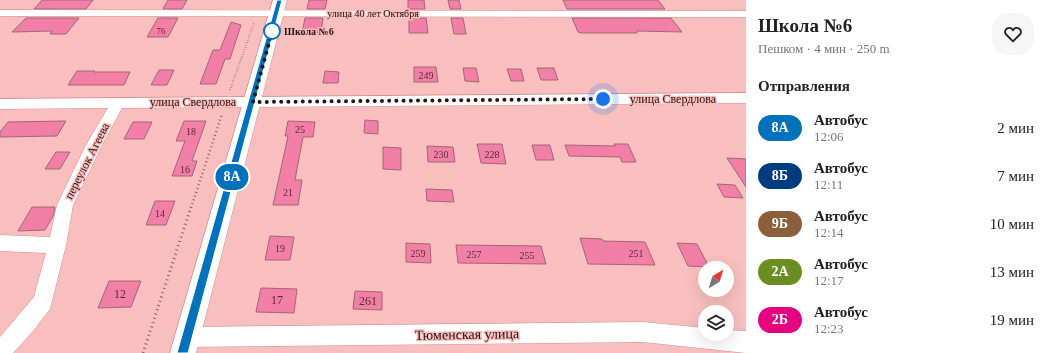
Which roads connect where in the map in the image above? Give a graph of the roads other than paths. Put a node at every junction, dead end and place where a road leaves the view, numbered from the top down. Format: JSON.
{"nodes":[{"id":1,"x":10,"y":0,"type":"edge"},
{"id":2,"x":271,"y":9,"type":"edge"},
{"id":3,"x":0,"y":10,"type":"edge"},
{"id":4,"x":0,"y":13,"type":"edge"},
{"id":5,"x":746,"y":14,"type":"edge"},
{"id":6,"x":746,"y":98,"type":"edge"},
{"id":7,"x":118,"y":102,"type":"junction"},
{"id":8,"x":253,"y":102,"type":"junction"},
{"id":9,"x":0,"y":104,"type":"edge"},
{"id":10,"x":0,"y":243,"type":"edge"},
{"id":11,"x":57,"y":245,"type":"junction"},
{"id":12,"x":746,"y":342,"type":"edge"},
{"id":13,"x":185,"y":345,"type":"edge"},
{"id":14,"x":0,"y":352,"type":"edge"}],
"edges":[{"from":1,"to":3,"type":"street"},
{"from":2,"to":4,"type":"street","name":"улица 40 лет Октября"},
{"from":2,"to":5,"type":"street","name":"улица 40 лет Октября"},
{"from":2,"to":8,"type":"street"},
{"from":6,"to":8,"type":"street","name":"улица Свердлова"},
{"from":7,"to":8,"type":"street","name":"улица Свердлова"},
{"from":7,"to":9,"type":"street","name":"улица Свердлова"},
{"from":7,"to":11,"type":"street","name":"переулок Агеева"},
{"from":8,"to":13,"type":"street"},
{"from":10,"to":11,"type":"street"},
{"from":11,"to":14,"type":"street","name":"переулок Агеева"},
{"from":12,"to":13,"type":"street","name":"Тюменская улица"}]}
